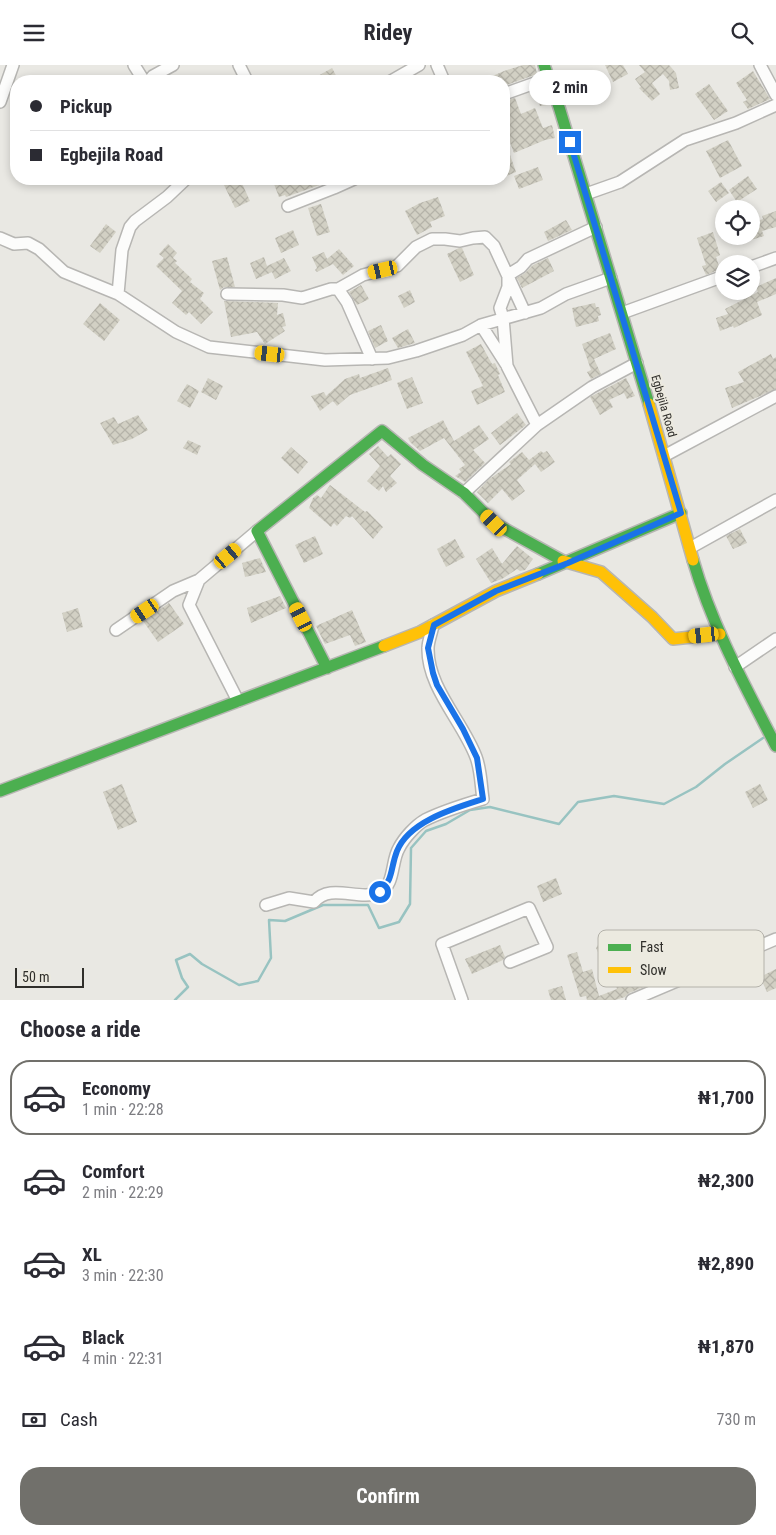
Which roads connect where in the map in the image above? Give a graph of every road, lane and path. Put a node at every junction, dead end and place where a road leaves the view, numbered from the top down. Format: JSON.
{"nodes":[{"id":1,"x":13,"y":65,"type":"edge"},
{"id":2,"x":173,"y":65,"type":"edge"},
{"id":3,"x":419,"y":65,"type":"edge"},
{"id":4,"x":544,"y":65,"type":"edge"},
{"id":5,"x":760,"y":65,"type":"edge"},
{"id":6,"x":154,"y":75,"type":"edge"},
{"id":7,"x":402,"y":75,"type":"edge"},
{"id":8,"x":549,"y":78,"type":"junction"},
{"id":9,"x":510,"y":92,"type":"edge"},
{"id":10,"x":776,"y":95,"type":"edge"},
{"id":11,"x":0,"y":103,"type":"edge"},
{"id":12,"x":776,"y":105,"type":"edge"},
{"id":13,"x":180,"y":185,"type":"edge"},
{"id":14,"x":342,"y":185,"type":"edge"},
{"id":15,"x":586,"y":194,"type":"junction"},
{"id":16,"x":288,"y":205,"type":"dead end"},
{"id":17,"x":596,"y":227,"type":"junction"},
{"id":18,"x":0,"y":238,"type":"edge"},
{"id":19,"x":776,"y":258,"type":"edge"},
{"id":20,"x":760,"y":264,"type":"edge"},
{"id":21,"x":508,"y":275,"type":"junction"},
{"id":22,"x":611,"y":278,"type":"junction"},
{"id":23,"x":715,"y":279,"type":"edge"},
{"id":24,"x":338,"y":289,"type":"junction"},
{"id":25,"x":227,"y":294,"type":"dead end"},
{"id":26,"x":118,"y":295,"type":"junction"},
{"id":27,"x":525,"y":313,"type":"junction"},
{"id":28,"x":622,"y":313,"type":"junction"},
{"id":29,"x":503,"y":318,"type":"junction"},
{"id":30,"x":481,"y":325,"type":"junction"},
{"id":31,"x":372,"y":359,"type":"junction"},
{"id":32,"x":637,"y":363,"type":"junction"},
{"id":33,"x":507,"y":366,"type":"junction"},
{"id":34,"x":776,"y":396,"type":"edge"},
{"id":35,"x":537,"y":425,"type":"junction"},
{"id":36,"x":664,"y":456,"type":"junction"},
{"id":37,"x":464,"y":493,"type":"junction"},
{"id":38,"x":776,"y":500,"type":"edge"},
{"id":39,"x":681,"y":513,"type":"junction"},
{"id":40,"x":257,"y":531,"type":"junction"},
{"id":41,"x":690,"y":548,"type":"junction"},
{"id":42,"x":568,"y":563,"type":"junction"},
{"id":43,"x":199,"y":580,"type":"junction"},
{"id":44,"x":173,"y":591,"type":"junction"},
{"id":45,"x":189,"y":605,"type":"junction"},
{"id":46,"x":434,"y":625,"type":"junction"},
{"id":47,"x":116,"y":630,"type":"dead end"},
{"id":48,"x":720,"y":634,"type":"junction"},
{"id":49,"x":406,"y":638,"type":"junction"},
{"id":50,"x":776,"y":639,"type":"edge"},
{"id":51,"x":428,"y":648,"type":"junction"},
{"id":52,"x":735,"y":667,"type":"junction"},
{"id":53,"x":327,"y":668,"type":"junction"},
{"id":54,"x":238,"y":701,"type":"junction"},
{"id":55,"x":776,"y":746,"type":"edge"},
{"id":56,"x":0,"y":791,"type":"edge"},
{"id":57,"x":266,"y":905,"type":"dead end"},
{"id":58,"x":776,"y":939,"type":"edge"},
{"id":59,"x":764,"y":944,"type":"edge"},
{"id":60,"x":510,"y":962,"type":"dead end"},
{"id":61,"x":663,"y":987,"type":"edge"},
{"id":62,"x":462,"y":1000,"type":"edge"},
{"id":63,"x":632,"y":1000,"type":"edge"}],
"edges":[{"from":1,"to":11,"type":"street"},
{"from":2,"to":6,"type":"street"},
{"from":3,"to":7,"type":"street"},
{"from":4,"to":8,"type":"street","name":"Egbejila Road"},
{"from":5,"to":10,"type":"street"},
{"from":8,"to":9,"type":"street"},
{"from":8,"to":15,"type":"street","name":"Egbejila Road"},
{"from":12,"to":15,"type":"street"},
{"from":13,"to":26,"type":"street"},
{"from":14,"to":16,"type":"street"},
{"from":15,"to":17,"type":"street","name":"Egbejila Road"},
{"from":17,"to":21,"type":"street"},
{"from":17,"to":22,"type":"street","name":"Egbejila Road"},
{"from":18,"to":26,"type":"street"},
{"from":19,"to":20,"type":"street"},
{"from":21,"to":24,"type":"street"},
{"from":21,"to":27,"type":"street"},
{"from":21,"to":29,"type":"street"},
{"from":22,"to":27,"type":"street"},
{"from":22,"to":28,"type":"street","name":"Egbejila Road"},
{"from":23,"to":28,"type":"street"},
{"from":24,"to":25,"type":"street"},
{"from":24,"to":31,"type":"street"},
{"from":26,"to":31,"type":"street"},
{"from":27,"to":29,"type":"street"},
{"from":28,"to":32,"type":"street","name":"Egbejila Road"},
{"from":29,"to":30,"type":"street"},
{"from":29,"to":33,"type":"street"},
{"from":30,"to":31,"type":"street"},
{"from":30,"to":33,"type":"street"},
{"from":32,"to":35,"type":"street"},
{"from":32,"to":36,"type":"street","name":"Egbejila Road"},
{"from":33,"to":35,"type":"street"},
{"from":34,"to":36,"type":"street"},
{"from":35,"to":37,"type":"street"},
{"from":36,"to":39,"type":"street","name":"Egbejila Road"},
{"from":37,"to":40,"type":"street"},
{"from":37,"to":42,"type":"street"},
{"from":38,"to":41,"type":"street"},
{"from":39,"to":41,"type":"street","name":"Egbejila Road"},
{"from":39,"to":42,"type":"street"},
{"from":40,"to":43,"type":"street"},
{"from":40,"to":53,"type":"street"},
{"from":41,"to":48,"type":"street","name":"Egbejila Road"},
{"from":42,"to":46,"type":"street"},
{"from":42,"to":48,"type":"street"},
{"from":43,"to":44,"type":"street"},
{"from":43,"to":45,"type":"street"},
{"from":44,"to":45,"type":"street"},
{"from":44,"to":47,"type":"street"},
{"from":45,"to":54,"type":"street"},
{"from":46,"to":49,"type":"street"},
{"from":46,"to":51,"type":"street"},
{"from":48,"to":52,"type":"street","name":"Egbejila Road"},
{"from":49,"to":51,"type":"street"},
{"from":49,"to":53,"type":"street"},
{"from":50,"to":52,"type":"street"},
{"from":51,"to":57,"type":"street"},
{"from":52,"to":55,"type":"street","name":"Egbejila Road"},
{"from":53,"to":54,"type":"street"},
{"from":54,"to":56,"type":"street"},
{"from":58,"to":59,"type":"street"},
{"from":60,"to":62,"type":"street"},
{"from":61,"to":63,"type":"street"}]}
